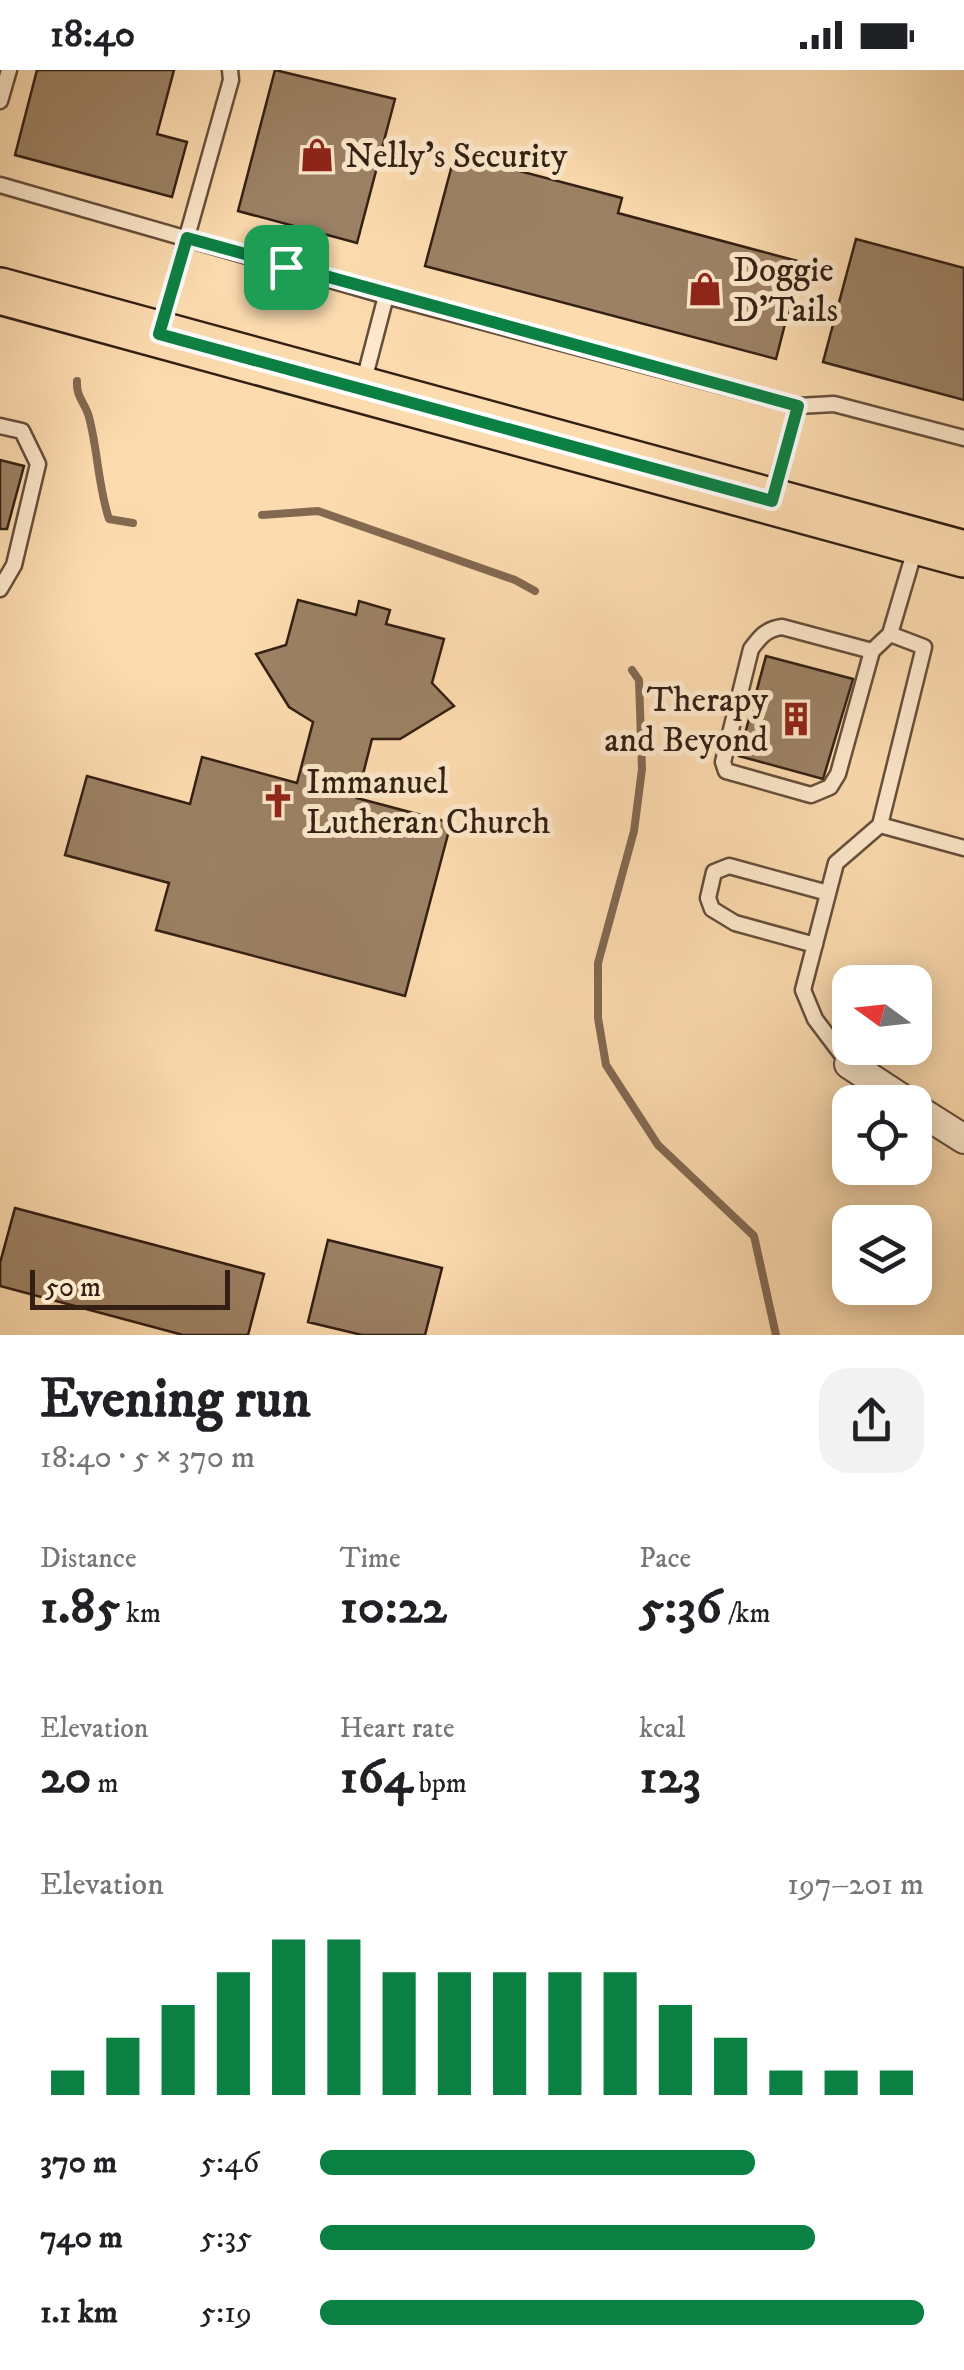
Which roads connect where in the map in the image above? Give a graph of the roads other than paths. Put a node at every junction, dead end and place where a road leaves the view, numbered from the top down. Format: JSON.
{"nodes":[{"id":1,"x":8,"y":70,"type":"edge"},
{"id":2,"x":230,"y":70,"type":"edge"},
{"id":3,"x":0,"y":101,"type":"edge"},
{"id":4,"x":0,"y":184,"type":"edge"},
{"id":5,"x":187,"y":238,"type":"junction"},
{"id":6,"x":0,"y":291,"type":"edge"},
{"id":7,"x":386,"y":296,"type":"junction"},
{"id":8,"x":159,"y":334,"type":"junction"},
{"id":9,"x":362,"y":389,"type":"junction"},
{"id":10,"x":798,"y":406,"type":"junction"},
{"id":11,"x":0,"y":426,"type":"edge"},
{"id":12,"x":964,"y":438,"type":"edge"},
{"id":13,"x":772,"y":501,"type":"junction"},
{"id":14,"x":917,"y":541,"type":"junction"},
{"id":15,"x":964,"y":554,"type":"edge"},
{"id":16,"x":0,"y":589,"type":"edge"},
{"id":17,"x":890,"y":634,"type":"junction"},
{"id":18,"x":872,"y":651,"type":"junction"},
{"id":19,"x":880,"y":825,"type":"junction"},
{"id":20,"x":964,"y":848,"type":"edge"},
{"id":21,"x":828,"y":893,"type":"junction"},
{"id":22,"x":814,"y":945,"type":"junction"},
{"id":23,"x":832,"y":1042,"type":"edge"},
{"id":24,"x":851,"y":1065,"type":"edge"},
{"id":25,"x":881,"y":1085,"type":"edge"},
{"id":26,"x":932,"y":1119,"type":"edge"},
{"id":27,"x":964,"y":1140,"type":"edge"}],
"edges":[{"from":1,"to":3,"type":"lane"},
{"from":2,"to":5,"type":"lane"},
{"from":4,"to":5,"type":"lane"},
{"from":5,"to":7,"type":"lane"},
{"from":5,"to":8,"type":"lane"},
{"from":6,"to":8,"type":"main road"},
{"from":7,"to":9,"type":"lane"},
{"from":7,"to":10,"type":"lane"},
{"from":8,"to":9,"type":"main road"},
{"from":9,"to":13,"type":"main road"},
{"from":10,"to":12,"type":"lane"},
{"from":10,"to":13,"type":"lane"},
{"from":11,"to":16,"type":"lane"},
{"from":13,"to":14,"type":"main road"},
{"from":14,"to":15,"type":"main road"},
{"from":14,"to":17,"type":"lane"},
{"from":17,"to":18,"type":"lane"},
{"from":17,"to":19,"type":"lane"},
{"from":18,"to":18,"type":"lane"},
{"from":19,"to":20,"type":"lane"},
{"from":19,"to":21,"type":"lane"},
{"from":21,"to":22,"type":"lane"},
{"from":21,"to":22,"type":"lane"},
{"from":22,"to":23,"type":"lane"},
{"from":24,"to":25,"type":"street"},
{"from":26,"to":27,"type":"street"}]}
